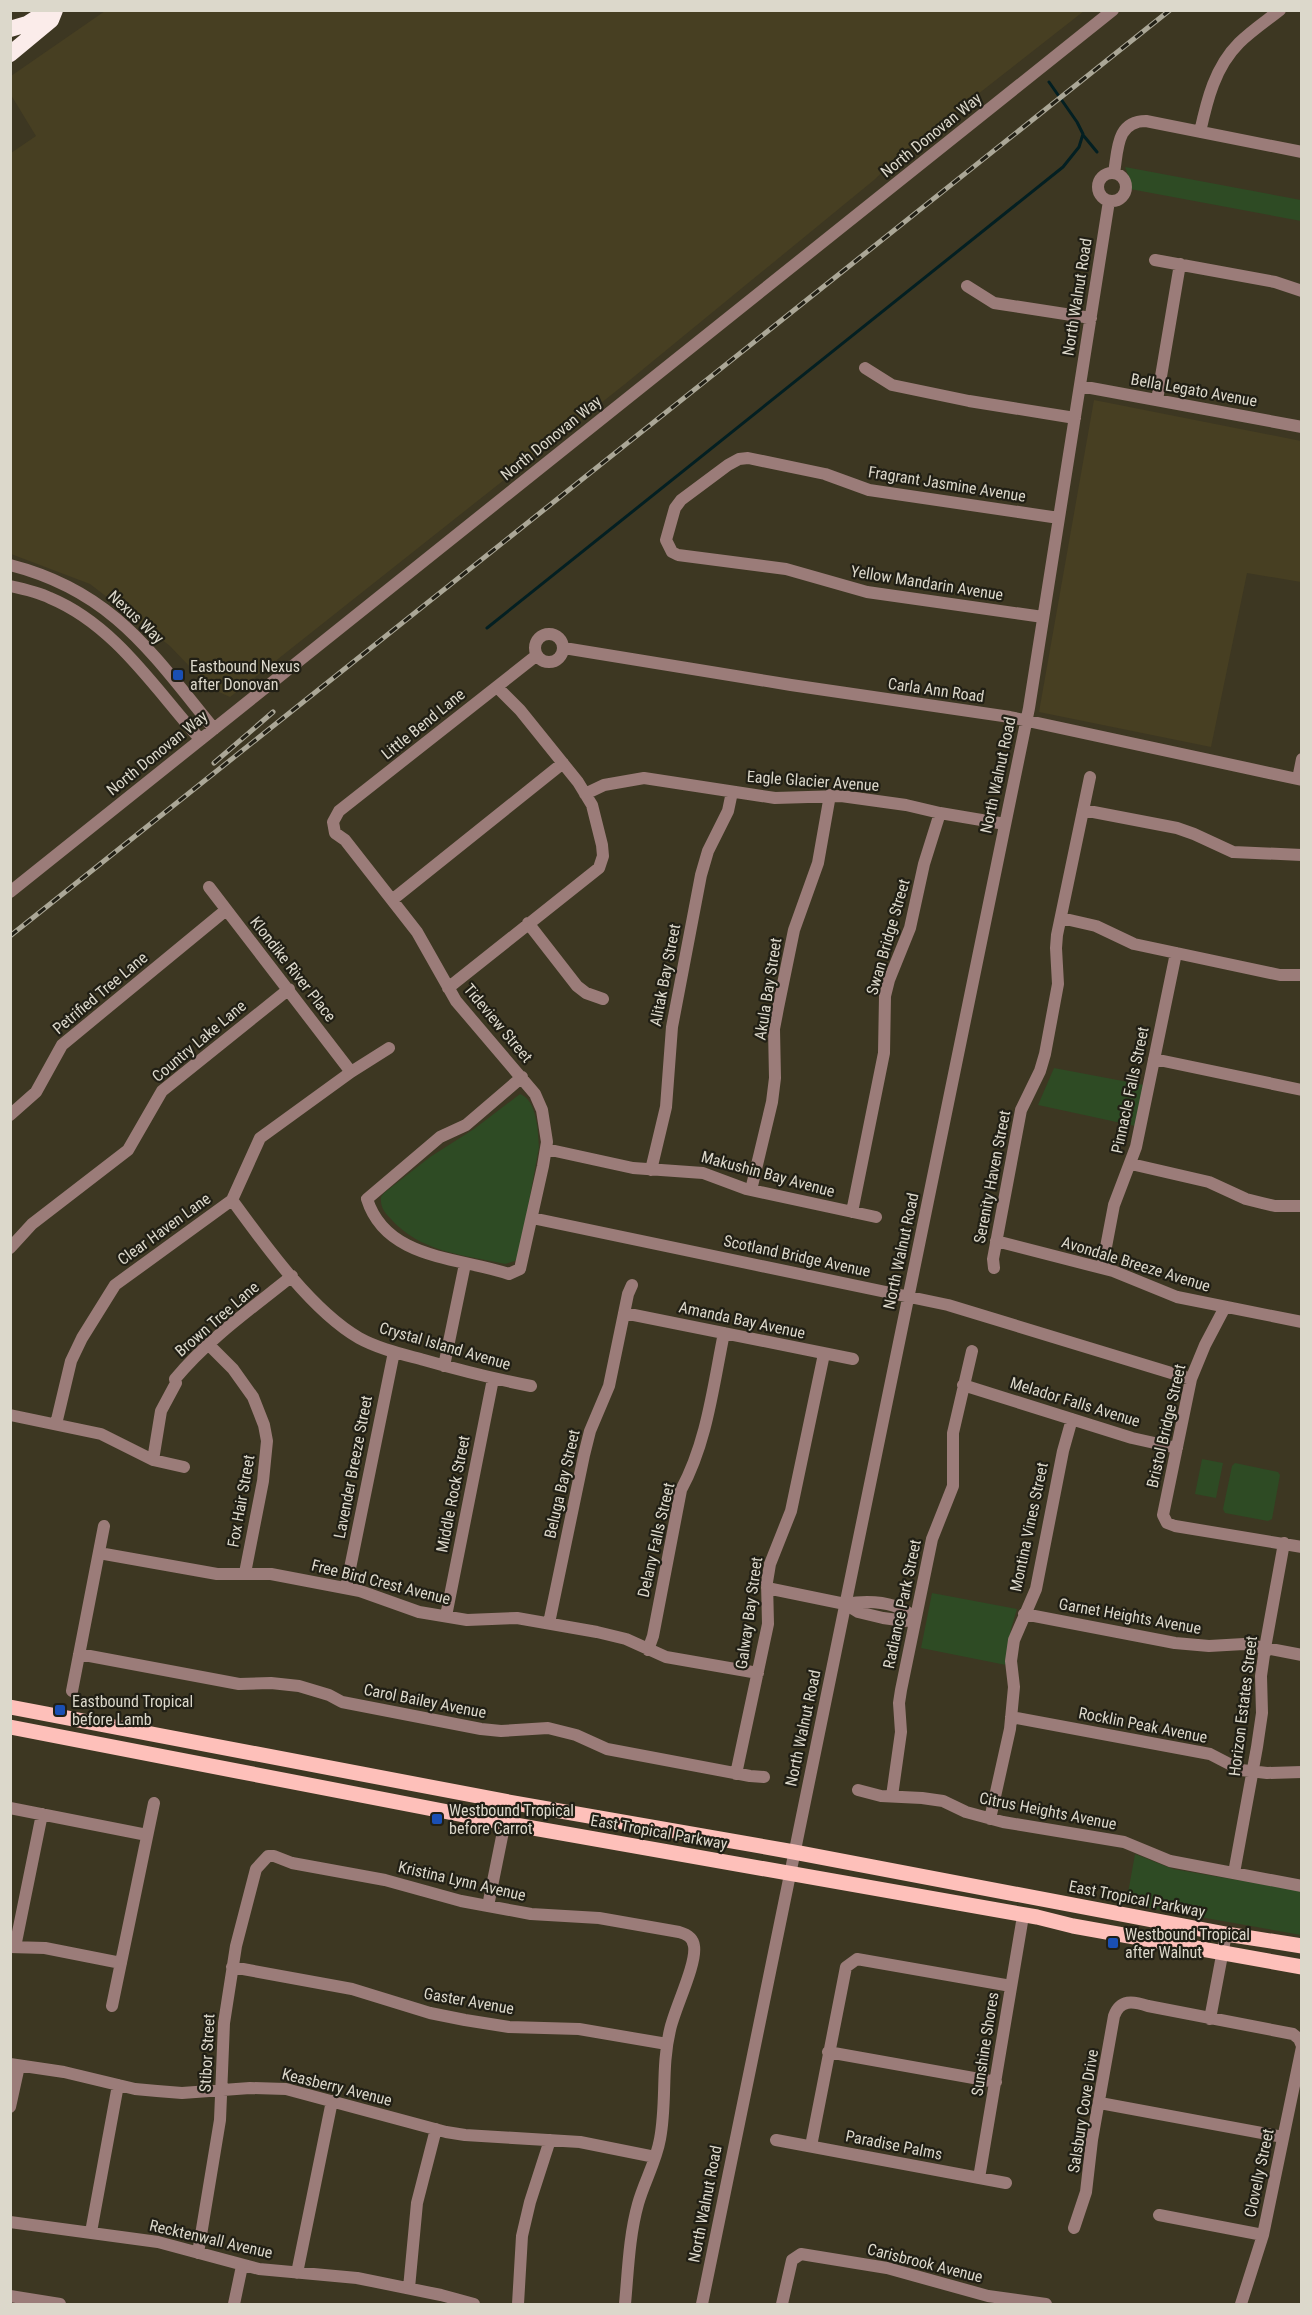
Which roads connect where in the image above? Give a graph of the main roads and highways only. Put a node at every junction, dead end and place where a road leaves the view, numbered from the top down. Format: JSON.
{"nodes":[{"id":1,"x":49,"y":10,"type":"edge"},
{"id":2,"x":55,"y":10,"type":"edge"},
{"id":3,"x":10,"y":29,"type":"edge"},
{"id":4,"x":10,"y":54,"type":"edge"},
{"id":5,"x":10,"y":1707,"type":"edge"},
{"id":6,"x":10,"y":1727,"type":"edge"},
{"id":7,"x":1302,"y":1946,"type":"edge"},
{"id":8,"x":1302,"y":1967,"type":"edge"}],
"edges":[{"from":1,"to":3,"type":"highway"},
{"from":2,"to":4,"type":"highway"},
{"from":5,"to":7,"type":"main road","name":"East Tropical Parkway"},
{"from":6,"to":8,"type":"main road","name":"East Tropical Parkway"}]}
